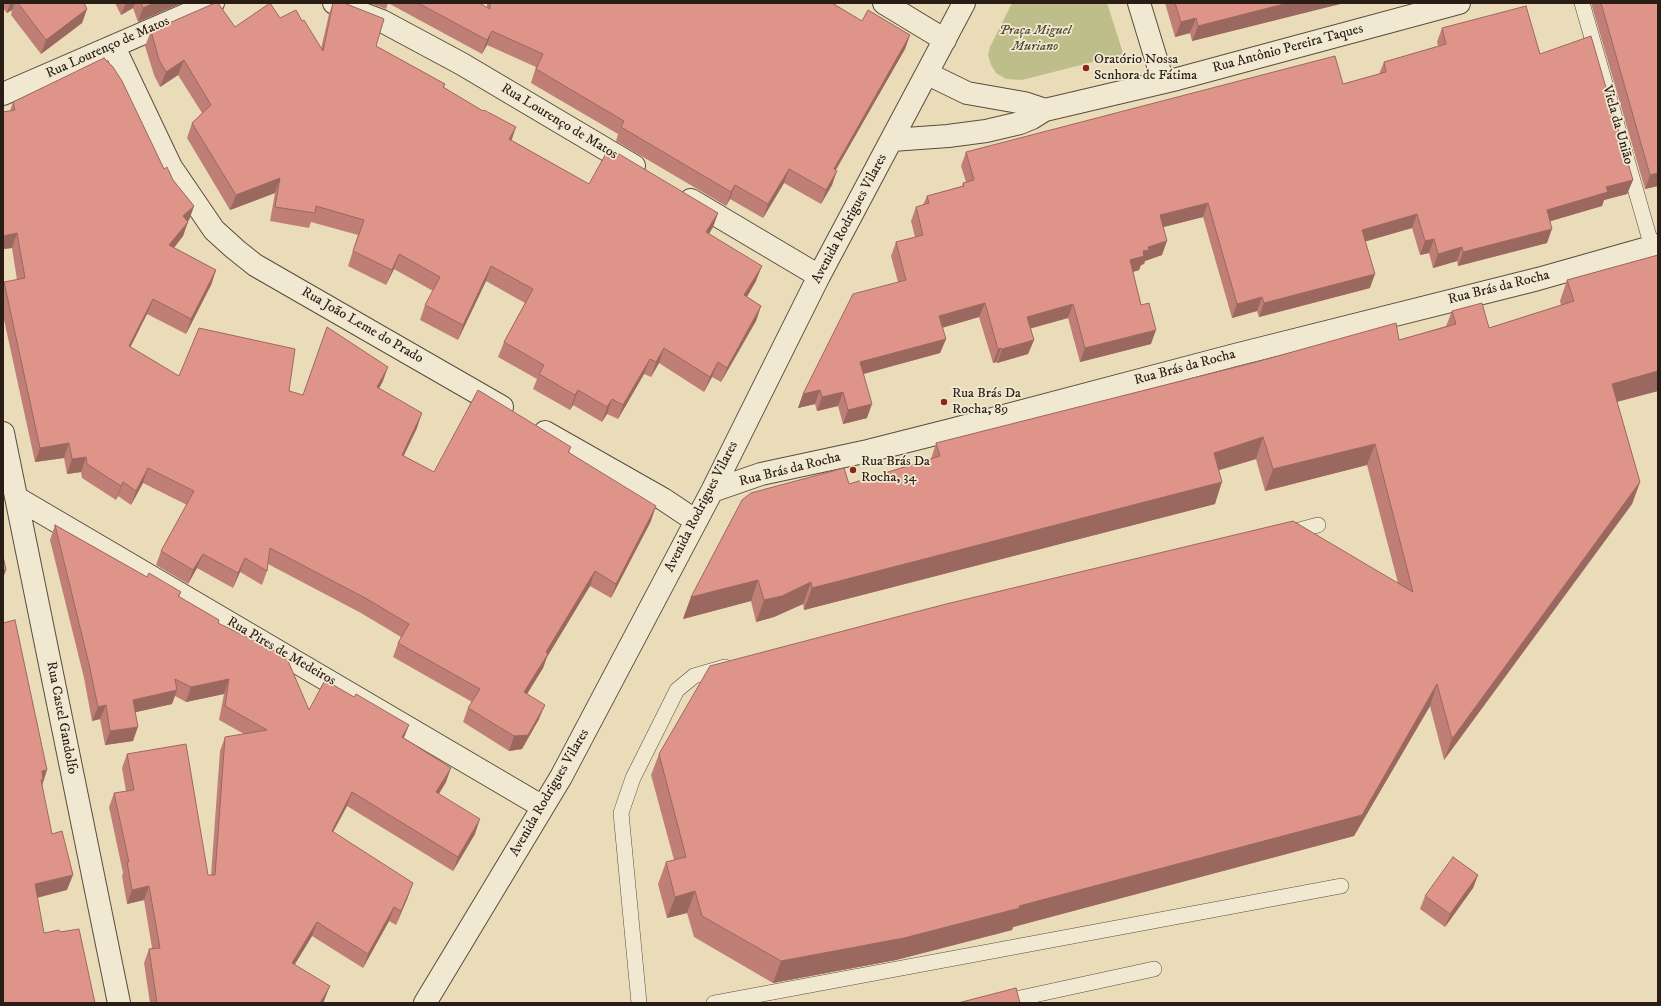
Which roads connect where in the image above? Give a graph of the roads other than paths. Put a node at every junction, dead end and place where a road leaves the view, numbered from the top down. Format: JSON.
{"nodes":[{"id":1,"x":213,"y":3,"type":"edge"},
{"id":2,"x":334,"y":3,"type":"edge"},
{"id":3,"x":884,"y":3,"type":"edge"},
{"id":4,"x":964,"y":3,"type":"edge"},
{"id":5,"x":1139,"y":3,"type":"edge"},
{"id":6,"x":1460,"y":3,"type":"edge"},
{"id":7,"x":1582,"y":3,"type":"edge"},
{"id":8,"x":945,"y":40,"type":"junction"},
{"id":9,"x":114,"y":47,"type":"junction"},
{"id":10,"x":928,"y":74,"type":"junction"},
{"id":11,"x":1163,"y":82,"type":"junction"},
{"id":12,"x":3,"y":94,"type":"edge"},
{"id":13,"x":1045,"y":110,"type":"junction"},
{"id":14,"x":892,"y":140,"type":"junction"},
{"id":15,"x":654,"y":178,"type":"edge"},
{"id":16,"x":674,"y":190,"type":"edge"},
{"id":17,"x":1655,"y":246,"type":"edge"},
{"id":18,"x":819,"y":276,"type":"junction"},
{"id":19,"x":3,"y":433,"type":"edge"},
{"id":20,"x":712,"y":491,"type":"junction"},
{"id":21,"x":18,"y":498,"type":"junction"},
{"id":22,"x":696,"y":521,"type":"junction"},
{"id":23,"x":1318,"y":525,"type":"dead end"},
{"id":24,"x":1272,"y":536,"type":"edge"},
{"id":25,"x":736,"y":664,"type":"edge"},
{"id":26,"x":543,"y":807,"type":"junction"},
{"id":27,"x":1341,"y":886,"type":"dead end"},
{"id":28,"x":1154,"y":969,"type":"dead end"},
{"id":29,"x":119,"y":1003,"type":"edge"},
{"id":30,"x":425,"y":1003,"type":"edge"},
{"id":31,"x":639,"y":1003,"type":"edge"},
{"id":32,"x":714,"y":1003,"type":"edge"},
{"id":33,"x":997,"y":1003,"type":"edge"}],
"edges":[{"from":1,"to":9,"type":"street","name":"Rua Lourenço de Matos"},
{"from":2,"to":15,"type":"street","name":"Rua Lourenço de Matos"},
{"from":3,"to":8,"type":"street"},
{"from":4,"to":8,"type":"street","name":"Avenida Rodrigues Vilares"},
{"from":5,"to":11,"type":"street"},
{"from":6,"to":11,"type":"street","name":"Rua Antônio Pereira Taques"},
{"from":7,"to":17,"type":"lane","name":"Viela da União"},
{"from":8,"to":10,"type":"street","name":"Avenida Rodrigues Vilares"},
{"from":9,"to":12,"type":"street","name":"Rua Lourenço de Matos"},
{"from":9,"to":22,"type":"street","name":"Rua João Leme do Prado"},
{"from":10,"to":13,"type":"street"},
{"from":10,"to":14,"type":"street","name":"Avenida Rodrigues Vilares"},
{"from":11,"to":13,"type":"street","name":"Rua Antônio Pereira Taques"},
{"from":13,"to":14,"type":"street","name":"Rua Antônio Pereira Taques"},
{"from":14,"to":18,"type":"street","name":"Avenida Rodrigues Vilares"},
{"from":16,"to":18,"type":"street"},
{"from":17,"to":20,"type":"street","name":"Rua Brás da Rocha"},
{"from":18,"to":20,"type":"street","name":"Avenida Rodrigues Vilares"},
{"from":19,"to":21,"type":"street","name":"Rua Castel Gandolfo"},
{"from":20,"to":22,"type":"street","name":"Avenida Rodrigues Vilares"},
{"from":21,"to":26,"type":"street","name":"Rua Pires de Medeiros"},
{"from":21,"to":29,"type":"street","name":"Rua Castel Gandolfo"},
{"from":22,"to":26,"type":"street","name":"Avenida Rodrigues Vilares"},
{"from":23,"to":24,"type":"lane"},
{"from":25,"to":31,"type":"lane"},
{"from":26,"to":30,"type":"street","name":"Avenida Rodrigues Vilares"},
{"from":27,"to":32,"type":"lane"},
{"from":28,"to":33,"type":"lane"}]}
